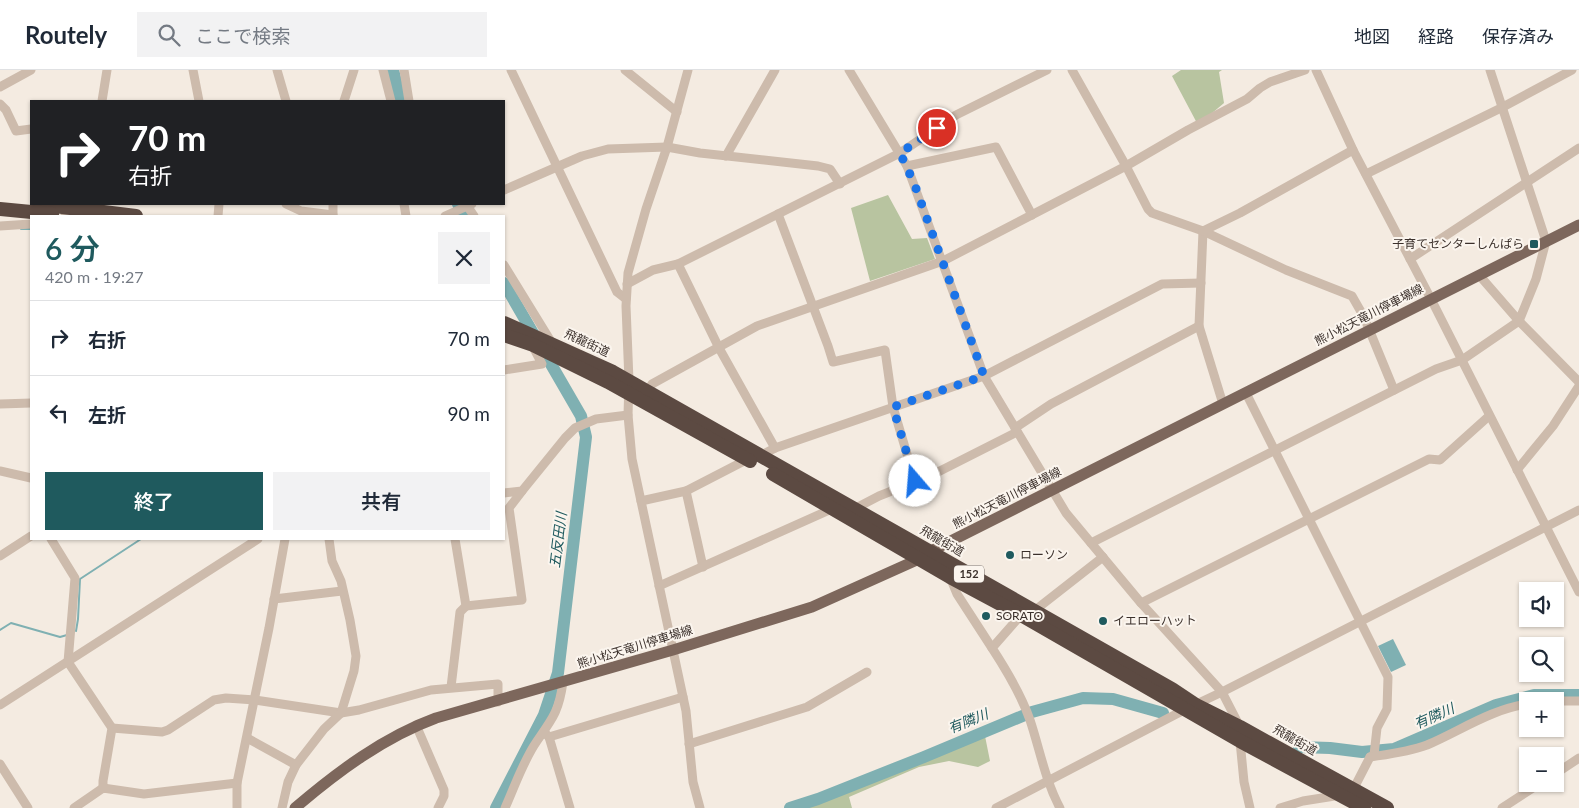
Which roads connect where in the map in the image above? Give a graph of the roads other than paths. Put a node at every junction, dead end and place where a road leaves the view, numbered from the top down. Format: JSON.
{"nodes":[{"id":1,"x":31,"y":70,"type":"edge"},
{"id":2,"x":107,"y":70,"type":"edge"},
{"id":3,"x":193,"y":70,"type":"edge"},
{"id":4,"x":277,"y":70,"type":"edge"},
{"id":5,"x":354,"y":70,"type":"edge"},
{"id":6,"x":383,"y":70,"type":"edge"},
{"id":7,"x":404,"y":70,"type":"edge"},
{"id":8,"x":511,"y":70,"type":"edge"},
{"id":9,"x":625,"y":70,"type":"edge"},
{"id":10,"x":688,"y":70,"type":"edge"},
{"id":11,"x":776,"y":70,"type":"edge"},
{"id":12,"x":849,"y":70,"type":"edge"},
{"id":13,"x":1047,"y":70,"type":"edge"},
{"id":14,"x":1072,"y":70,"type":"edge"},
{"id":15,"x":1306,"y":70,"type":"edge"},
{"id":16,"x":1316,"y":70,"type":"edge"},
{"id":17,"x":1490,"y":70,"type":"edge"},
{"id":18,"x":1572,"y":70,"type":"edge"},
{"id":19,"x":0,"y":87,"type":"edge"},
{"id":20,"x":102,"y":100,"type":"edge"},
{"id":21,"x":199,"y":100,"type":"edge"},
{"id":22,"x":286,"y":100,"type":"edge"},
{"id":23,"x":344,"y":100,"type":"edge"},
{"id":24,"x":391,"y":100,"type":"edge"},
{"id":25,"x":409,"y":100,"type":"edge"},
{"id":26,"x":0,"y":104,"type":"edge"},
{"id":27,"x":1501,"y":108,"type":"junction"},
{"id":28,"x":677,"y":112,"type":"junction"},
{"id":29,"x":30,"y":129,"type":"edge"},
{"id":30,"x":667,"y":147,"type":"junction"},
{"id":31,"x":1579,"y":148,"type":"edge"},
{"id":32,"x":1353,"y":150,"type":"junction"},
{"id":33,"x":900,"y":153,"type":"junction"},
{"id":34,"x":726,"y":156,"type":"junction"},
{"id":35,"x":907,"y":166,"type":"junction"},
{"id":36,"x":1126,"y":166,"type":"junction"},
{"id":37,"x":558,"y":168,"type":"junction"},
{"id":38,"x":1366,"y":174,"type":"junction"},
{"id":39,"x":1526,"y":182,"type":"junction"},
{"id":40,"x":840,"y":184,"type":"junction"},
{"id":41,"x":505,"y":190,"type":"edge"},
{"id":42,"x":0,"y":200,"type":"edge"},
{"id":43,"x":30,"y":203,"type":"edge"},
{"id":44,"x":57,"y":205,"type":"edge"},
{"id":45,"x":288,"y":205,"type":"edge"},
{"id":46,"x":319,"y":205,"type":"edge"},
{"id":47,"x":468,"y":205,"type":"edge"},
{"id":48,"x":95,"y":207,"type":"edge"},
{"id":49,"x":0,"y":209,"type":"edge"},
{"id":50,"x":322,"y":214,"type":"junction"},
{"id":51,"x":778,"y":214,"type":"junction"},
{"id":52,"x":58,"y":215,"type":"edge"},
{"id":53,"x":131,"y":215,"type":"edge"},
{"id":54,"x":328,"y":215,"type":"edge"},
{"id":55,"x":448,"y":215,"type":"edge"},
{"id":56,"x":1032,"y":215,"type":"junction"},
{"id":57,"x":30,"y":224,"type":"edge"},
{"id":58,"x":1579,"y":224,"type":"edge"},
{"id":59,"x":0,"y":226,"type":"edge"},
{"id":60,"x":1203,"y":231,"type":"junction"},
{"id":61,"x":1546,"y":241,"type":"junction"},
{"id":62,"x":1410,"y":259,"type":"junction"},
{"id":63,"x":943,"y":260,"type":"junction"},
{"id":64,"x":678,"y":264,"type":"junction"},
{"id":65,"x":505,"y":267,"type":"edge"},
{"id":66,"x":1479,"y":275,"type":"junction"},
{"id":67,"x":1200,"y":283,"type":"junction"},
{"id":68,"x":627,"y":284,"type":"junction"},
{"id":69,"x":626,"y":299,"type":"junction"},
{"id":70,"x":1431,"y":299,"type":"junction"},
{"id":71,"x":812,"y":307,"type":"junction"},
{"id":72,"x":1519,"y":321,"type":"junction"},
{"id":73,"x":505,"y":323,"type":"edge"},
{"id":74,"x":1199,"y":326,"type":"junction"},
{"id":75,"x":1370,"y":330,"type":"junction"},
{"id":76,"x":505,"y":335,"type":"edge"},
{"id":77,"x":550,"y":343,"type":"junction"},
{"id":78,"x":532,"y":345,"type":"junction"},
{"id":79,"x":719,"y":348,"type":"junction"},
{"id":80,"x":1462,"y":360,"type":"junction"},
{"id":81,"x":505,"y":370,"type":"edge"},
{"id":82,"x":984,"y":376,"type":"junction"},
{"id":83,"x":1579,"y":382,"type":"edge"},
{"id":84,"x":1579,"y":386,"type":"edge"},
{"id":85,"x":628,"y":387,"type":"junction"},
{"id":86,"x":1394,"y":390,"type":"junction"},
{"id":87,"x":648,"y":391,"type":"junction"},
{"id":88,"x":1246,"y":392,"type":"junction"},
{"id":89,"x":30,"y":403,"type":"edge"},
{"id":90,"x":0,"y":404,"type":"edge"},
{"id":91,"x":1223,"y":404,"type":"junction"},
{"id":92,"x":893,"y":407,"type":"junction"},
{"id":93,"x":628,"y":415,"type":"junction"},
{"id":94,"x":1489,"y":416,"type":"junction"},
{"id":95,"x":1016,"y":430,"type":"junction"},
{"id":96,"x":774,"y":448,"type":"junction"},
{"id":97,"x":1275,"y":450,"type":"junction"},
{"id":98,"x":754,"y":458,"type":"junction"},
{"id":99,"x":1517,"y":470,"type":"junction"},
{"id":100,"x":0,"y":471,"type":"edge"},
{"id":101,"x":30,"y":478,"type":"edge"},
{"id":102,"x":915,"y":481,"type":"junction"},
{"id":103,"x":1053,"y":490,"type":"junction"},
{"id":104,"x":522,"y":491,"type":"junction"},
{"id":105,"x":686,"y":491,"type":"junction"},
{"id":106,"x":505,"y":493,"type":"edge"},
{"id":107,"x":641,"y":501,"type":"junction"},
{"id":108,"x":834,"y":508,"type":"junction"},
{"id":109,"x":856,"y":508,"type":"junction"},
{"id":110,"x":1579,"y":510,"type":"edge"},
{"id":111,"x":1310,"y":519,"type":"junction"},
{"id":112,"x":1546,"y":528,"type":"junction"},
{"id":113,"x":30,"y":537,"type":"edge"},
{"id":114,"x":52,"y":540,"type":"edge"},
{"id":115,"x":256,"y":540,"type":"edge"},
{"id":116,"x":285,"y":540,"type":"edge"},
{"id":117,"x":329,"y":540,"type":"edge"},
{"id":118,"x":455,"y":540,"type":"edge"},
{"id":119,"x":1091,"y":543,"type":"junction"},
{"id":120,"x":0,"y":556,"type":"edge"},
{"id":121,"x":924,"y":556,"type":"junction"},
{"id":122,"x":1102,"y":557,"type":"junction"},
{"id":123,"x":703,"y":567,"type":"junction"},
{"id":124,"x":950,"y":577,"type":"junction"},
{"id":125,"x":659,"y":586,"type":"junction"},
{"id":126,"x":342,"y":591,"type":"junction"},
{"id":127,"x":1579,"y":592,"type":"edge"},
{"id":128,"x":274,"y":600,"type":"junction"},
{"id":129,"x":1141,"y":603,"type":"junction"},
{"id":130,"x":466,"y":606,"type":"junction"},
{"id":131,"x":1034,"y":611,"type":"junction"},
{"id":132,"x":1021,"y":615,"type":"junction"},
{"id":133,"x":1360,"y":622,"type":"junction"},
{"id":134,"x":992,"y":648,"type":"junction"},
{"id":135,"x":673,"y":650,"type":"junction"},
{"id":136,"x":68,"y":662,"type":"junction"},
{"id":137,"x":868,"y":672,"type":"dead end"},
{"id":138,"x":562,"y":682,"type":"junction"},
{"id":139,"x":451,"y":687,"type":"junction"},
{"id":140,"x":1222,"y":692,"type":"junction"},
{"id":141,"x":683,"y":697,"type":"junction"},
{"id":142,"x":255,"y":700,"type":"junction"},
{"id":143,"x":1564,"y":701,"type":"edge"},
{"id":144,"x":1579,"y":701,"type":"edge"},
{"id":145,"x":498,"y":702,"type":"junction"},
{"id":146,"x":0,"y":705,"type":"edge"},
{"id":147,"x":1519,"y":706,"type":"edge"},
{"id":148,"x":1191,"y":707,"type":"junction"},
{"id":149,"x":341,"y":712,"type":"junction"},
{"id":150,"x":416,"y":725,"type":"junction"},
{"id":151,"x":1240,"y":726,"type":"junction"},
{"id":152,"x":112,"y":728,"type":"junction"},
{"id":153,"x":547,"y":734,"type":"junction"},
{"id":154,"x":247,"y":738,"type":"junction"},
{"id":155,"x":1240,"y":741,"type":"junction"},
{"id":156,"x":689,"y":744,"type":"junction"},
{"id":157,"x":1372,"y":756,"type":"junction"},
{"id":158,"x":1578,"y":762,"type":"edge"},
{"id":159,"x":0,"y":764,"type":"edge"},
{"id":160,"x":296,"y":765,"type":"junction"},
{"id":161,"x":1564,"y":769,"type":"edge"},
{"id":162,"x":1048,"y":780,"type":"junction"},
{"id":163,"x":237,"y":783,"type":"junction"},
{"id":164,"x":103,"y":788,"type":"junction"},
{"id":165,"x":1527,"y":792,"type":"edge"},
{"id":166,"x":1347,"y":793,"type":"junction"},
{"id":167,"x":28,"y":808,"type":"edge"},
{"id":168,"x":74,"y":808,"type":"edge"},
{"id":169,"x":237,"y":808,"type":"edge"},
{"id":170,"x":282,"y":808,"type":"edge"},
{"id":171,"x":295,"y":808,"type":"edge"},
{"id":172,"x":438,"y":808,"type":"edge"},
{"id":173,"x":505,"y":808,"type":"edge"},
{"id":174,"x":570,"y":808,"type":"edge"},
{"id":175,"x":700,"y":808,"type":"edge"},
{"id":176,"x":996,"y":808,"type":"edge"},
{"id":177,"x":1060,"y":808,"type":"edge"},
{"id":178,"x":1250,"y":808,"type":"edge"},
{"id":179,"x":1280,"y":808,"type":"edge"},
{"id":180,"x":1364,"y":808,"type":"edge"},
{"id":181,"x":1387,"y":808,"type":"edge"},
{"id":182,"x":1502,"y":808,"type":"edge"}],
"edges":[{"from":1,"to":19,"type":"street"},
{"from":2,"to":20,"type":"street"},
{"from":3,"to":21,"type":"street"},
{"from":4,"to":22,"type":"street"},
{"from":5,"to":23,"type":"street"},
{"from":6,"to":24,"type":"street"},
{"from":7,"to":25,"type":"street"},
{"from":8,"to":37,"type":"street"},
{"from":9,"to":28,"type":"street"},
{"from":10,"to":28,"type":"street"},
{"from":11,"to":34,"type":"street"},
{"from":12,"to":33,"type":"street"},
{"from":13,"to":33,"type":"street"},
{"from":14,"to":36,"type":"street"},
{"from":15,"to":36,"type":"street"},
{"from":16,"to":32,"type":"street"},
{"from":17,"to":27,"type":"street"},
{"from":18,"to":27,"type":"street"},
{"from":26,"to":29,"type":"street"},
{"from":27,"to":38,"type":"street"},
{"from":27,"to":39,"type":"street"},
{"from":28,"to":30,"type":"street"},
{"from":30,"to":34,"type":"street"},
{"from":30,"to":37,"type":"street"},
{"from":30,"to":68,"type":"street"},
{"from":31,"to":39,"type":"street"},
{"from":32,"to":38,"type":"street"},
{"from":32,"to":60,"type":"street"},
{"from":33,"to":35,"type":"street"},
{"from":33,"to":40,"type":"street"},
{"from":34,"to":40,"type":"street"},
{"from":35,"to":56,"type":"street"},
{"from":35,"to":63,"type":"street"},
{"from":36,"to":56,"type":"street"},
{"from":36,"to":60,"type":"street"},
{"from":37,"to":41,"type":"street"},
{"from":37,"to":69,"type":"street"},
{"from":38,"to":62,"type":"street"},
{"from":39,"to":61,"type":"street"},
{"from":39,"to":62,"type":"street"},
{"from":40,"to":51,"type":"street"},
{"from":42,"to":43,"type":"highway"},
{"from":44,"to":48,"type":"highway"},
{"from":45,"to":50,"type":"street"},
{"from":46,"to":50,"type":"street"},
{"from":47,"to":55,"type":"street"},
{"from":48,"to":53,"type":"highway"},
{"from":49,"to":52,"type":"highway"},
{"from":50,"to":54,"type":"street"},
{"from":51,"to":64,"type":"street"},
{"from":51,"to":71,"type":"street"},
{"from":56,"to":63,"type":"street"},
{"from":57,"to":59,"type":"street"},
{"from":58,"to":61,"type":"main road","name":"熊小松天竜川停車場線"},
{"from":60,"to":67,"type":"street"},
{"from":60,"to":75,"type":"street"},
{"from":61,"to":66,"type":"main road","name":"熊小松天竜川停車場線"},
{"from":61,"to":72,"type":"street"},
{"from":62,"to":70,"type":"street"},
{"from":63,"to":71,"type":"street"},
{"from":63,"to":82,"type":"street"},
{"from":64,"to":68,"type":"street"},
{"from":64,"to":79,"type":"street"},
{"from":65,"to":77,"type":"street"},
{"from":66,"to":70,"type":"main road","name":"熊小松天竜川停車場線"},
{"from":66,"to":72,"type":"street"},
{"from":67,"to":74,"type":"street"},
{"from":67,"to":82,"type":"street"},
{"from":68,"to":69,"type":"street"},
{"from":69,"to":85,"type":"street"},
{"from":70,"to":75,"type":"main road","name":"熊小松天竜川停車場線"},
{"from":70,"to":80,"type":"street"},
{"from":71,"to":79,"type":"street"},
{"from":71,"to":92,"type":"street"},
{"from":72,"to":80,"type":"street"},
{"from":72,"to":83,"type":"street"},
{"from":73,"to":77,"type":"highway","name":"飛龍街道","number":"152"},
{"from":74,"to":91,"type":"street"},
{"from":74,"to":95,"type":"street"},
{"from":75,"to":86,"type":"street"},
{"from":75,"to":88,"type":"main road","name":"熊小松天竜川停車場線"},
{"from":76,"to":78,"type":"highway","name":"飛龍街道","number":"152"},
{"from":77,"to":85,"type":"highway","name":"飛龍街道","number":"152"},
{"from":78,"to":81,"type":"street"},
{"from":78,"to":85,"type":"highway","name":"飛龍街道","number":"152"},
{"from":79,"to":87,"type":"street"},
{"from":79,"to":96,"type":"street"},
{"from":80,"to":86,"type":"street"},
{"from":80,"to":94,"type":"street"},
{"from":82,"to":92,"type":"street"},
{"from":82,"to":95,"type":"street"},
{"from":84,"to":99,"type":"street"},
{"from":85,"to":87,"type":"highway","name":"飛龍街道","number":"152"},
{"from":85,"to":93,"type":"street"},
{"from":85,"to":98,"type":"highway","name":"飛龍街道","number":"152"},
{"from":86,"to":97,"type":"street"},
{"from":87,"to":98,"type":"highway","name":"飛龍街道","number":"152"},
{"from":88,"to":91,"type":"main road","name":"熊小松天竜川停車場線"},
{"from":88,"to":97,"type":"street"},
{"from":89,"to":90,"type":"street"},
{"from":91,"to":103,"type":"main road","name":"熊小松天竜川停車場線"},
{"from":92,"to":96,"type":"street"},
{"from":92,"to":102,"type":"street"},
{"from":93,"to":104,"type":"street"},
{"from":93,"to":107,"type":"street"},
{"from":94,"to":99,"type":"street"},
{"from":94,"to":111,"type":"street"},
{"from":95,"to":102,"type":"street"},
{"from":95,"to":103,"type":"street"},
{"from":96,"to":98,"type":"street"},
{"from":97,"to":111,"type":"street"},
{"from":97,"to":119,"type":"street"},
{"from":98,"to":105,"type":"street"},
{"from":98,"to":108,"type":"highway","name":"飛龍街道","number":"152"},
{"from":98,"to":109,"type":"highway","name":"飛龍街道","number":"152"},
{"from":99,"to":112,"type":"street"},
{"from":100,"to":101,"type":"street"},
{"from":102,"to":109,"type":"street"},
{"from":103,"to":119,"type":"street"},
{"from":103,"to":121,"type":"main road","name":"熊小松天竜川停車場線"},
{"from":104,"to":106,"type":"street"},
{"from":104,"to":130,"type":"street"},
{"from":105,"to":107,"type":"street"},
{"from":105,"to":123,"type":"street"},
{"from":107,"to":125,"type":"street"},
{"from":108,"to":121,"type":"highway","name":"飛龍街道","number":"152"},
{"from":108,"to":123,"type":"street"},
{"from":109,"to":121,"type":"highway","name":"飛龍街道","number":"152"},
{"from":110,"to":112,"type":"street"},
{"from":111,"to":129,"type":"street"},
{"from":111,"to":133,"type":"street"},
{"from":112,"to":127,"type":"street"},
{"from":112,"to":133,"type":"street"},
{"from":113,"to":120,"type":"street"},
{"from":114,"to":136,"type":"street"},
{"from":115,"to":136,"type":"street"},
{"from":116,"to":128,"type":"street"},
{"from":117,"to":126,"type":"street"},
{"from":118,"to":130,"type":"street"},
{"from":119,"to":122,"type":"street"},
{"from":121,"to":124,"type":"highway","name":"飛龍街道","number":"152"},
{"from":121,"to":131,"type":"highway","name":"飛龍街道","number":"152"},
{"from":121,"to":135,"type":"main road","name":"熊小松天竜川停車場線"},
{"from":122,"to":129,"type":"street"},
{"from":122,"to":131,"type":"street"},
{"from":123,"to":125,"type":"street"},
{"from":124,"to":132,"type":"highway","name":"飛龍街道","number":"152"},
{"from":124,"to":134,"type":"street"},
{"from":125,"to":135,"type":"street"},
{"from":126,"to":128,"type":"street"},
{"from":126,"to":149,"type":"street"},
{"from":128,"to":142,"type":"street"},
{"from":129,"to":140,"type":"street"},
{"from":130,"to":139,"type":"street"},
{"from":131,"to":148,"type":"highway","name":"飛龍街道","number":"152"},
{"from":132,"to":134,"type":"street"},
{"from":132,"to":148,"type":"highway","name":"飛龍街道","number":"152"},
{"from":133,"to":140,"type":"street"},
{"from":133,"to":157,"type":"street"},
{"from":134,"to":162,"type":"street"},
{"from":135,"to":138,"type":"main road","name":"熊小松天竜川停車場線"},
{"from":135,"to":141,"type":"street"},
{"from":136,"to":146,"type":"street"},
{"from":136,"to":152,"type":"street"},
{"from":137,"to":156,"type":"street"},
{"from":138,"to":145,"type":"main road","name":"熊小松天竜川停車場線"},
{"from":138,"to":153,"type":"street"},
{"from":139,"to":145,"type":"street"},
{"from":139,"to":149,"type":"street"},
{"from":140,"to":148,"type":"street"},
{"from":140,"to":151,"type":"street"},
{"from":141,"to":153,"type":"street"},
{"from":141,"to":156,"type":"street"},
{"from":142,"to":149,"type":"street"},
{"from":142,"to":152,"type":"street"},
{"from":142,"to":154,"type":"street"},
{"from":143,"to":144,"type":"street"},
{"from":145,"to":150,"type":"main road","name":"熊小松天竜川停車場線"},
{"from":147,"to":157,"type":"street"},
{"from":148,"to":151,"type":"highway","name":"飛龍街道","number":"152"},
{"from":148,"to":155,"type":"highway","name":"飛龍街道","number":"152"},
{"from":148,"to":162,"type":"street"},
{"from":149,"to":160,"type":"street"},
{"from":150,"to":171,"type":"main road","name":"熊小松天竜川停車場線"},
{"from":150,"to":172,"type":"street"},
{"from":151,"to":166,"type":"highway","name":"飛龍街道","number":"152"},
{"from":152,"to":164,"type":"street"},
{"from":153,"to":173,"type":"street"},
{"from":153,"to":174,"type":"street"},
{"from":154,"to":160,"type":"street"},
{"from":154,"to":163,"type":"street"},
{"from":155,"to":166,"type":"highway","name":"飛龍街道","number":"152"},
{"from":155,"to":178,"type":"street"},
{"from":156,"to":175,"type":"street"},
{"from":157,"to":166,"type":"street"},
{"from":158,"to":161,"type":"street"},
{"from":159,"to":167,"type":"street"},
{"from":160,"to":170,"type":"street"},
{"from":162,"to":176,"type":"street"},
{"from":162,"to":177,"type":"street"},
{"from":163,"to":164,"type":"street"},
{"from":163,"to":169,"type":"street"},
{"from":164,"to":168,"type":"street"},
{"from":165,"to":182,"type":"street"},
{"from":166,"to":179,"type":"street"},
{"from":166,"to":180,"type":"highway","name":"飛龍街道","number":"152"},
{"from":166,"to":181,"type":"highway","name":"飛龍街道","number":"152"}]}
